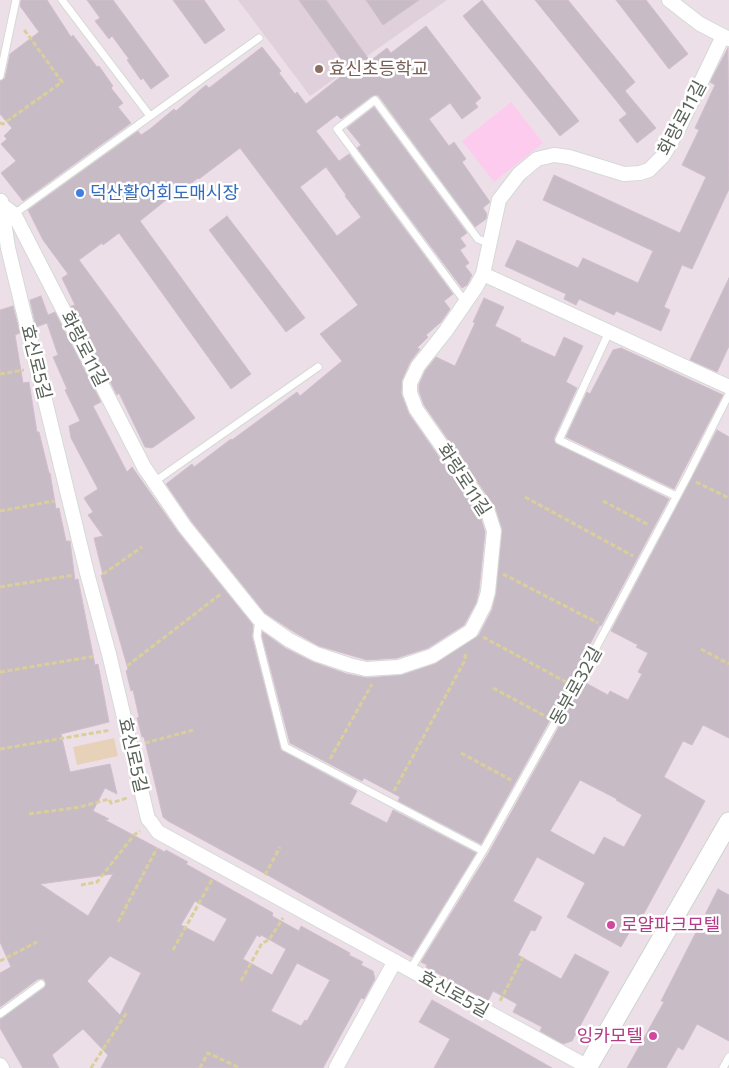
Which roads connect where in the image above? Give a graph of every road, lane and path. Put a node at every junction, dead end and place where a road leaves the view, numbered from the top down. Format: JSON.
{"nodes":[{"id":1,"x":16,"y":0,"type":"edge"},
{"id":2,"x":62,"y":0,"type":"edge"},
{"id":3,"x":670,"y":0,"type":"edge"},
{"id":4,"x":11,"y":24,"type":"junction"},
{"id":5,"x":726,"y":37,"type":"edge"},
{"id":6,"x":259,"y":38,"type":"dead end"},
{"id":7,"x":0,"y":76,"type":"edge"},
{"id":8,"x":150,"y":116,"type":"junction"},
{"id":9,"x":0,"y":123,"type":"edge"},
{"id":10,"x":1,"y":202,"type":"edge"},
{"id":11,"x":14,"y":214,"type":"junction"},
{"id":12,"x":488,"y":243,"type":"junction"},
{"id":13,"x":482,"y":274,"type":"junction"},
{"id":14,"x":466,"y":304,"type":"junction"},
{"id":15,"x":610,"y":332,"type":"junction"},
{"id":16,"x":37,"y":367,"type":"junction"},
{"id":17,"x":318,"y":367,"type":"dead end"},
{"id":18,"x":0,"y":374,"type":"edge"},
{"id":19,"x":729,"y":386,"type":"edge"},
{"id":20,"x":729,"y":394,"type":"edge"},
{"id":21,"x":687,"y":477,"type":"junction"},
{"id":22,"x":154,"y":482,"type":"junction"},
{"id":23,"x":525,"y":496,"type":"dead end"},
{"id":24,"x":676,"y":496,"type":"junction"},
{"id":25,"x":69,"y":498,"type":"junction"},
{"id":26,"x":729,"y":498,"type":"edge"},
{"id":27,"x":604,"y":501,"type":"dead end"},
{"id":28,"x":0,"y":510,"type":"edge"},
{"id":29,"x":658,"y":530,"type":"junction"},
{"id":30,"x":142,"y":547,"type":"dead end"},
{"id":31,"x":642,"y":561,"type":"junction"},
{"id":32,"x":490,"y":567,"type":"junction"},
{"id":33,"x":88,"y":578,"type":"junction"},
{"id":34,"x":232,"y":585,"type":"junction"},
{"id":35,"x":0,"y":587,"type":"edge"},
{"id":36,"x":259,"y":619,"type":"junction"},
{"id":37,"x":607,"y":628,"type":"junction"},
{"id":38,"x":471,"y":631,"type":"junction"},
{"id":39,"x":701,"y":649,"type":"dead end"},
{"id":40,"x":109,"y":654,"type":"junction"},
{"id":41,"x":729,"y":664,"type":"edge"},
{"id":42,"x":377,"y":669,"type":"junction"},
{"id":43,"x":0,"y":672,"type":"edge"},
{"id":44,"x":114,"y":674,"type":"junction"},
{"id":45,"x":576,"y":687,"type":"junction"},
{"id":46,"x":493,"y":688,"type":"dead end"},
{"id":47,"x":556,"y":722,"type":"junction"},
{"id":48,"x":127,"y":727,"type":"junction"},
{"id":49,"x":193,"y":730,"type":"dead end"},
{"id":50,"x":131,"y":746,"type":"junction"},
{"id":51,"x":0,"y":748,"type":"edge"},
{"id":52,"x":461,"y":754,"type":"dead end"},
{"id":53,"x":325,"y":768,"type":"junction"},
{"id":54,"x":520,"y":785,"type":"junction"},
{"id":55,"x":142,"y":793,"type":"junction"},
{"id":56,"x":389,"y":800,"type":"junction"},
{"id":57,"x":29,"y":814,"type":"dead end"},
{"id":58,"x":150,"y":822,"type":"junction"},
{"id":59,"x":729,"y":822,"type":"edge"},
{"id":60,"x":166,"y":836,"type":"junction"},
{"id":61,"x":280,"y":848,"type":"dead end"},
{"id":62,"x":482,"y":851,"type":"junction"},
{"id":63,"x":220,"y":866,"type":"junction"},
{"id":64,"x":81,"y":885,"type":"dead end"},
{"id":65,"x":258,"y":887,"type":"junction"},
{"id":66,"x":291,"y":905,"type":"junction"},
{"id":67,"x":118,"y":922,"type":"dead end"},
{"id":68,"x":37,"y":942,"type":"dead end"},
{"id":69,"x":173,"y":950,"type":"dead end"},
{"id":70,"x":523,"y":957,"type":"dead end"},
{"id":71,"x":0,"y":961,"type":"edge"},
{"id":72,"x":395,"y":961,"type":"junction"},
{"id":73,"x":410,"y":970,"type":"junction"},
{"id":74,"x":241,"y":981,"type":"dead end"},
{"id":75,"x":41,"y":984,"type":"dead end"},
{"id":76,"x":127,"y":1012,"type":"dead end"},
{"id":77,"x":0,"y":1014,"type":"edge"},
{"id":78,"x":493,"y":1015,"type":"junction"},
{"id":79,"x":729,"y":1057,"type":"edge"},
{"id":80,"x":91,"y":1068,"type":"edge"},
{"id":81,"x":200,"y":1068,"type":"edge"},
{"id":82,"x":240,"y":1068,"type":"edge"},
{"id":83,"x":336,"y":1068,"type":"edge"},
{"id":84,"x":588,"y":1068,"type":"edge"},
{"id":85,"x":723,"y":1068,"type":"edge"}],
"edges":[{"from":1,"to":4,"type":"lane"},
{"from":2,"to":8,"type":"lane"},
{"from":3,"to":5,"type":"street","name":"화랑로11길"},
{"from":4,"to":7,"type":"lane"},
{"from":4,"to":9,"type":"path"},
{"from":5,"to":12,"type":"street","name":"화랑로11길"},
{"from":6,"to":8,"type":"lane"},
{"from":8,"to":11,"type":"lane"},
{"from":10,"to":11,"type":"street","name":"화랑로11길"},
{"from":10,"to":16,"type":"street","name":"효신로5길"},
{"from":11,"to":22,"type":"street","name":"화랑로11길"},
{"from":12,"to":13,"type":"street","name":"화랑로11길"},
{"from":12,"to":14,"type":"lane"},
{"from":13,"to":14,"type":"street","name":"화랑로11길"},
{"from":13,"to":15,"type":"street"},
{"from":14,"to":32,"type":"street","name":"화랑로11길"},
{"from":15,"to":19,"type":"street"},
{"from":15,"to":24,"type":"lane"},
{"from":16,"to":18,"type":"path"},
{"from":16,"to":25,"type":"street","name":"효신로5길"},
{"from":17,"to":22,"type":"lane"},
{"from":20,"to":21,"type":"lane","name":"동부로32길"},
{"from":21,"to":24,"type":"lane","name":"동부로32길"},
{"from":21,"to":26,"type":"path"},
{"from":22,"to":34,"type":"street","name":"화랑로11길"},
{"from":23,"to":31,"type":"path"},
{"from":24,"to":29,"type":"lane","name":"동부로32길"},
{"from":25,"to":28,"type":"path"},
{"from":25,"to":33,"type":"street","name":"효신로5길"},
{"from":27,"to":29,"type":"path"},
{"from":29,"to":31,"type":"lane","name":"동부로32길"},
{"from":30,"to":33,"type":"path"},
{"from":31,"to":37,"type":"lane","name":"동부로32길"},
{"from":32,"to":37,"type":"path"},
{"from":32,"to":38,"type":"street","name":"화랑로11길"},
{"from":33,"to":35,"type":"path"},
{"from":33,"to":40,"type":"street","name":"효신로5길"},
{"from":34,"to":36,"type":"street","name":"화랑로11길"},
{"from":34,"to":44,"type":"path"},
{"from":36,"to":42,"type":"street","name":"화랑로11길"},
{"from":36,"to":53,"type":"lane"},
{"from":37,"to":45,"type":"lane","name":"동부로32길"},
{"from":38,"to":42,"type":"street","name":"화랑로11길"},
{"from":38,"to":45,"type":"path"},
{"from":38,"to":56,"type":"path"},
{"from":39,"to":41,"type":"path"},
{"from":40,"to":43,"type":"path"},
{"from":40,"to":44,"type":"street","name":"효신로5길"},
{"from":42,"to":53,"type":"path"},
{"from":44,"to":48,"type":"street","name":"효신로5길"},
{"from":45,"to":47,"type":"lane","name":"동부로32길"},
{"from":46,"to":47,"type":"path"},
{"from":47,"to":54,"type":"lane","name":"동부로32길"},
{"from":48,"to":50,"type":"street","name":"효신로5길"},
{"from":48,"to":51,"type":"path"},
{"from":49,"to":50,"type":"path"},
{"from":50,"to":55,"type":"street","name":"효신로5길"},
{"from":52,"to":54,"type":"path"},
{"from":53,"to":56,"type":"lane"},
{"from":54,"to":62,"type":"lane","name":"동부로32길"},
{"from":55,"to":57,"type":"path"},
{"from":55,"to":58,"type":"street","name":"효신로5길"},
{"from":56,"to":62,"type":"lane"},
{"from":58,"to":60,"type":"street","name":"효신로5길"},
{"from":58,"to":64,"type":"path"},
{"from":59,"to":84,"type":"main road"},
{"from":60,"to":63,"type":"street","name":"효신로5길"},
{"from":60,"to":67,"type":"path"},
{"from":61,"to":65,"type":"path"},
{"from":62,"to":73,"type":"lane","name":"동부로32길"},
{"from":63,"to":65,"type":"street","name":"효신로5길"},
{"from":63,"to":69,"type":"path"},
{"from":65,"to":66,"type":"street","name":"효신로5길"},
{"from":66,"to":72,"type":"street","name":"효신로5길"},
{"from":66,"to":74,"type":"path"},
{"from":68,"to":71,"type":"path"},
{"from":70,"to":78,"type":"path"},
{"from":72,"to":73,"type":"street","name":"효신로5길"},
{"from":72,"to":83,"type":"street"},
{"from":73,"to":78,"type":"street","name":"효신로5길"},
{"from":75,"to":77,"type":"lane"},
{"from":76,"to":80,"type":"path"},
{"from":78,"to":84,"type":"street","name":"효신로5길"},
{"from":79,"to":85,"type":"lane"},
{"from":81,"to":82,"type":"path"}]}
